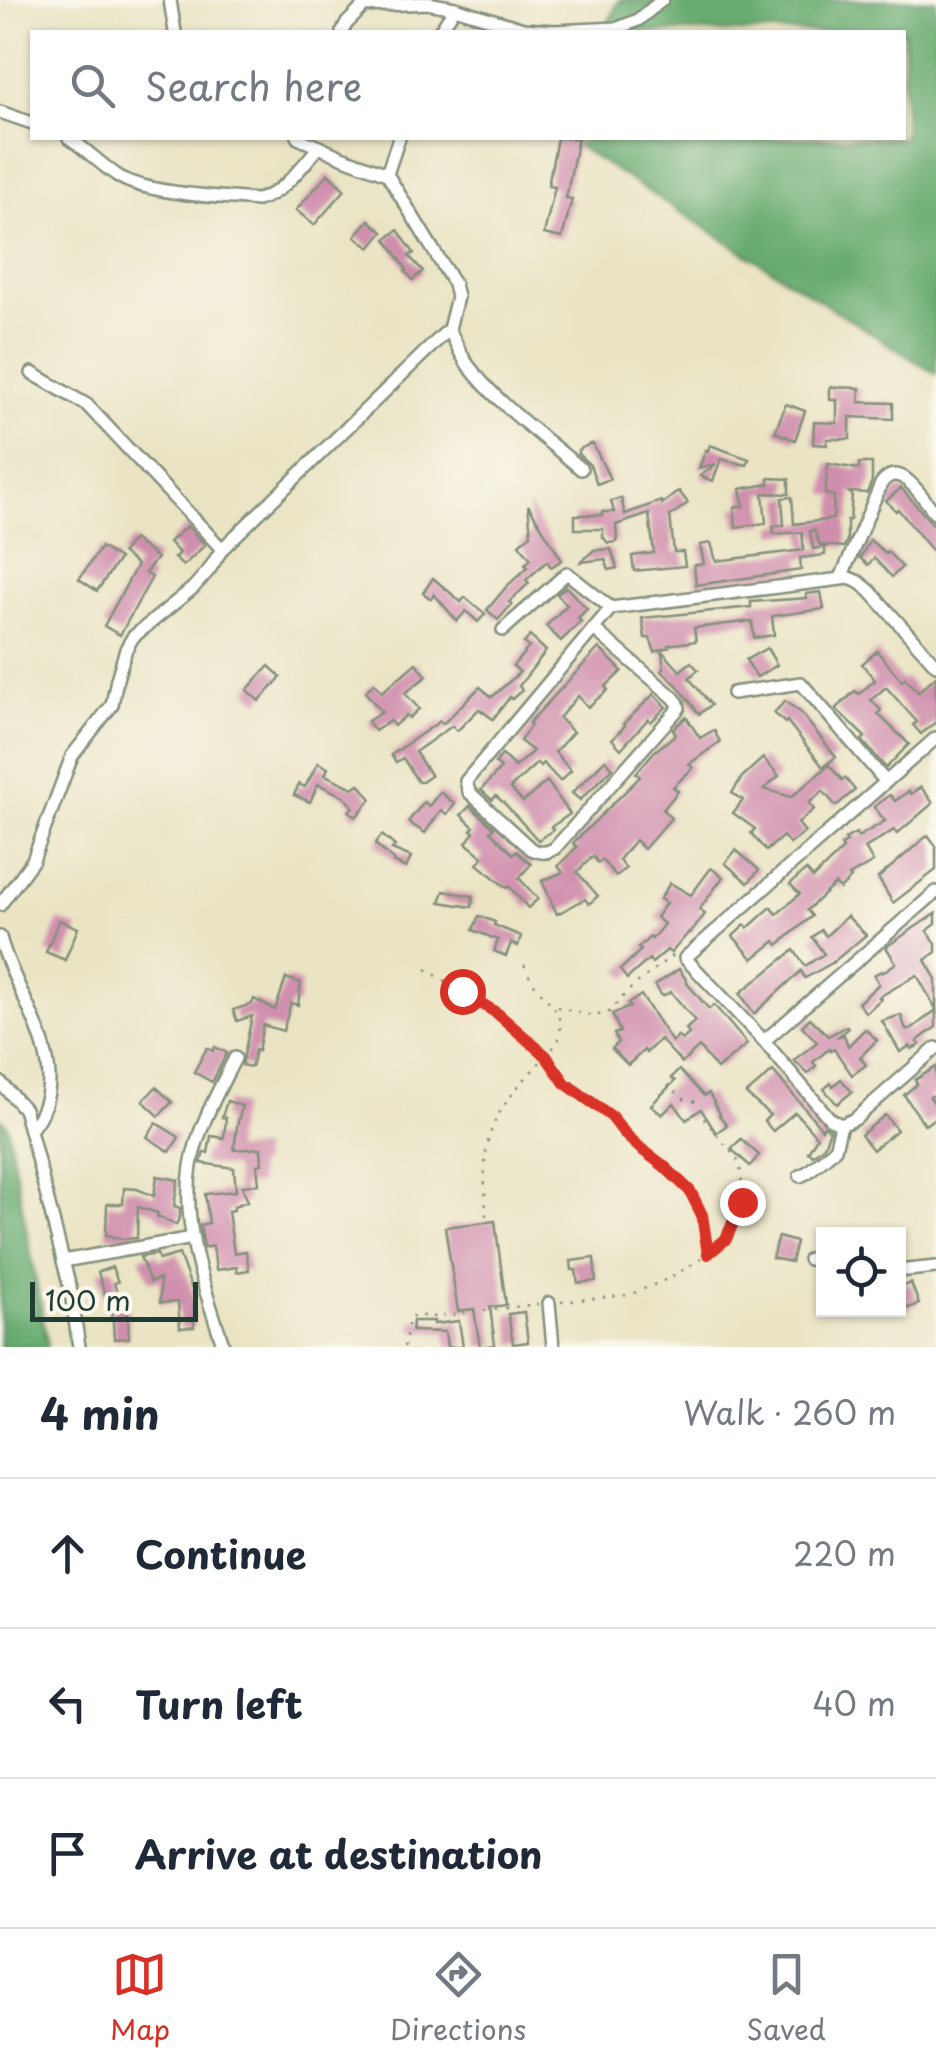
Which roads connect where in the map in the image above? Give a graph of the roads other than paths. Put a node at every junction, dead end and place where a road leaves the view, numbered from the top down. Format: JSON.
{"nodes":[{"id":1,"x":170,"y":0,"type":"edge"},
{"id":2,"x":348,"y":0,"type":"edge"},
{"id":3,"x":662,"y":0,"type":"edge"},
{"id":4,"x":364,"y":6,"type":"junction"},
{"id":5,"x":455,"y":8,"type":"junction"},
{"id":6,"x":174,"y":30,"type":"edge"},
{"id":7,"x":343,"y":30,"type":"edge"},
{"id":8,"x":440,"y":30,"type":"edge"},
{"id":9,"x":0,"y":112,"type":"edge"},
{"id":10,"x":30,"y":123,"type":"edge"},
{"id":11,"x":72,"y":140,"type":"edge"},
{"id":12,"x":398,"y":140,"type":"edge"},
{"id":13,"x":308,"y":141,"type":"edge"},
{"id":14,"x":388,"y":174,"type":"junction"},
{"id":15,"x":449,"y":329,"type":"junction"},
{"id":16,"x":32,"y":373,"type":"dead end"},
{"id":17,"x":581,"y":469,"type":"dead end"},
{"id":18,"x":936,"y":514,"type":"edge"},
{"id":19,"x":222,"y":549,"type":"junction"},
{"id":20,"x":841,"y":578,"type":"junction"},
{"id":21,"x":611,"y":608,"type":"junction"},
{"id":22,"x":594,"y":629,"type":"junction"},
{"id":23,"x":502,"y":630,"type":"dead end"},
{"id":24,"x":936,"y":665,"type":"edge"},
{"id":25,"x":733,"y":693,"type":"dead end"},
{"id":26,"x":936,"y":738,"type":"edge"},
{"id":27,"x":886,"y":782,"type":"junction"},
{"id":28,"x":936,"y":892,"type":"edge"},
{"id":29,"x":0,"y":905,"type":"edge"},
{"id":30,"x":0,"y":938,"type":"edge"},
{"id":31,"x":764,"y":1041,"type":"junction"},
{"id":32,"x":936,"y":1048,"type":"edge"},
{"id":33,"x":235,"y":1058,"type":"dead end"},
{"id":34,"x":0,"y":1082,"type":"edge"},
{"id":35,"x":841,"y":1125,"type":"junction"},
{"id":36,"x":30,"y":1130,"type":"junction"},
{"id":37,"x":800,"y":1176,"type":"dead end"},
{"id":38,"x":192,"y":1238,"type":"junction"},
{"id":39,"x":810,"y":1259,"type":"dead end"},
{"id":40,"x":816,"y":1260,"type":"edge"},
{"id":41,"x":63,"y":1261,"type":"junction"},
{"id":42,"x":936,"y":1267,"type":"edge"},
{"id":43,"x":906,"y":1270,"type":"edge"},
{"id":44,"x":548,"y":1303,"type":"road end"},
{"id":45,"x":79,"y":1347,"type":"edge"},
{"id":46,"x":224,"y":1347,"type":"edge"},
{"id":47,"x":553,"y":1347,"type":"edge"}],
"edges":[{"from":1,"to":6,"type":"street"},
{"from":2,"to":4,"type":"street"},
{"from":3,"to":5,"type":"street"},
{"from":4,"to":5,"type":"street"},
{"from":4,"to":7,"type":"street"},
{"from":5,"to":8,"type":"street"},
{"from":9,"to":10,"type":"street"},
{"from":11,"to":13,"type":"street"},
{"from":12,"to":14,"type":"street"},
{"from":13,"to":14,"type":"street"},
{"from":14,"to":15,"type":"street"},
{"from":15,"to":17,"type":"street"},
{"from":15,"to":19,"type":"street"},
{"from":16,"to":19,"type":"street"},
{"from":18,"to":20,"type":"street"},
{"from":19,"to":29,"type":"street"},
{"from":20,"to":21,"type":"street"},
{"from":20,"to":24,"type":"street"},
{"from":21,"to":22,"type":"street"},
{"from":21,"to":23,"type":"street"},
{"from":22,"to":22,"type":"street"},
{"from":25,"to":27,"type":"street"},
{"from":26,"to":27,"type":"street"},
{"from":27,"to":31,"type":"street"},
{"from":28,"to":31,"type":"street"},
{"from":30,"to":36,"type":"street"},
{"from":31,"to":35,"type":"street"},
{"from":32,"to":35,"type":"street"},
{"from":33,"to":38,"type":"street"},
{"from":34,"to":36,"type":"street"},
{"from":35,"to":37,"type":"street"},
{"from":36,"to":41,"type":"street"},
{"from":38,"to":41,"type":"street"},
{"from":38,"to":46,"type":"street"},
{"from":39,"to":40,"type":"street"},
{"from":41,"to":45,"type":"street"},
{"from":42,"to":43,"type":"street"},
{"from":44,"to":47,"type":"street"}]}
